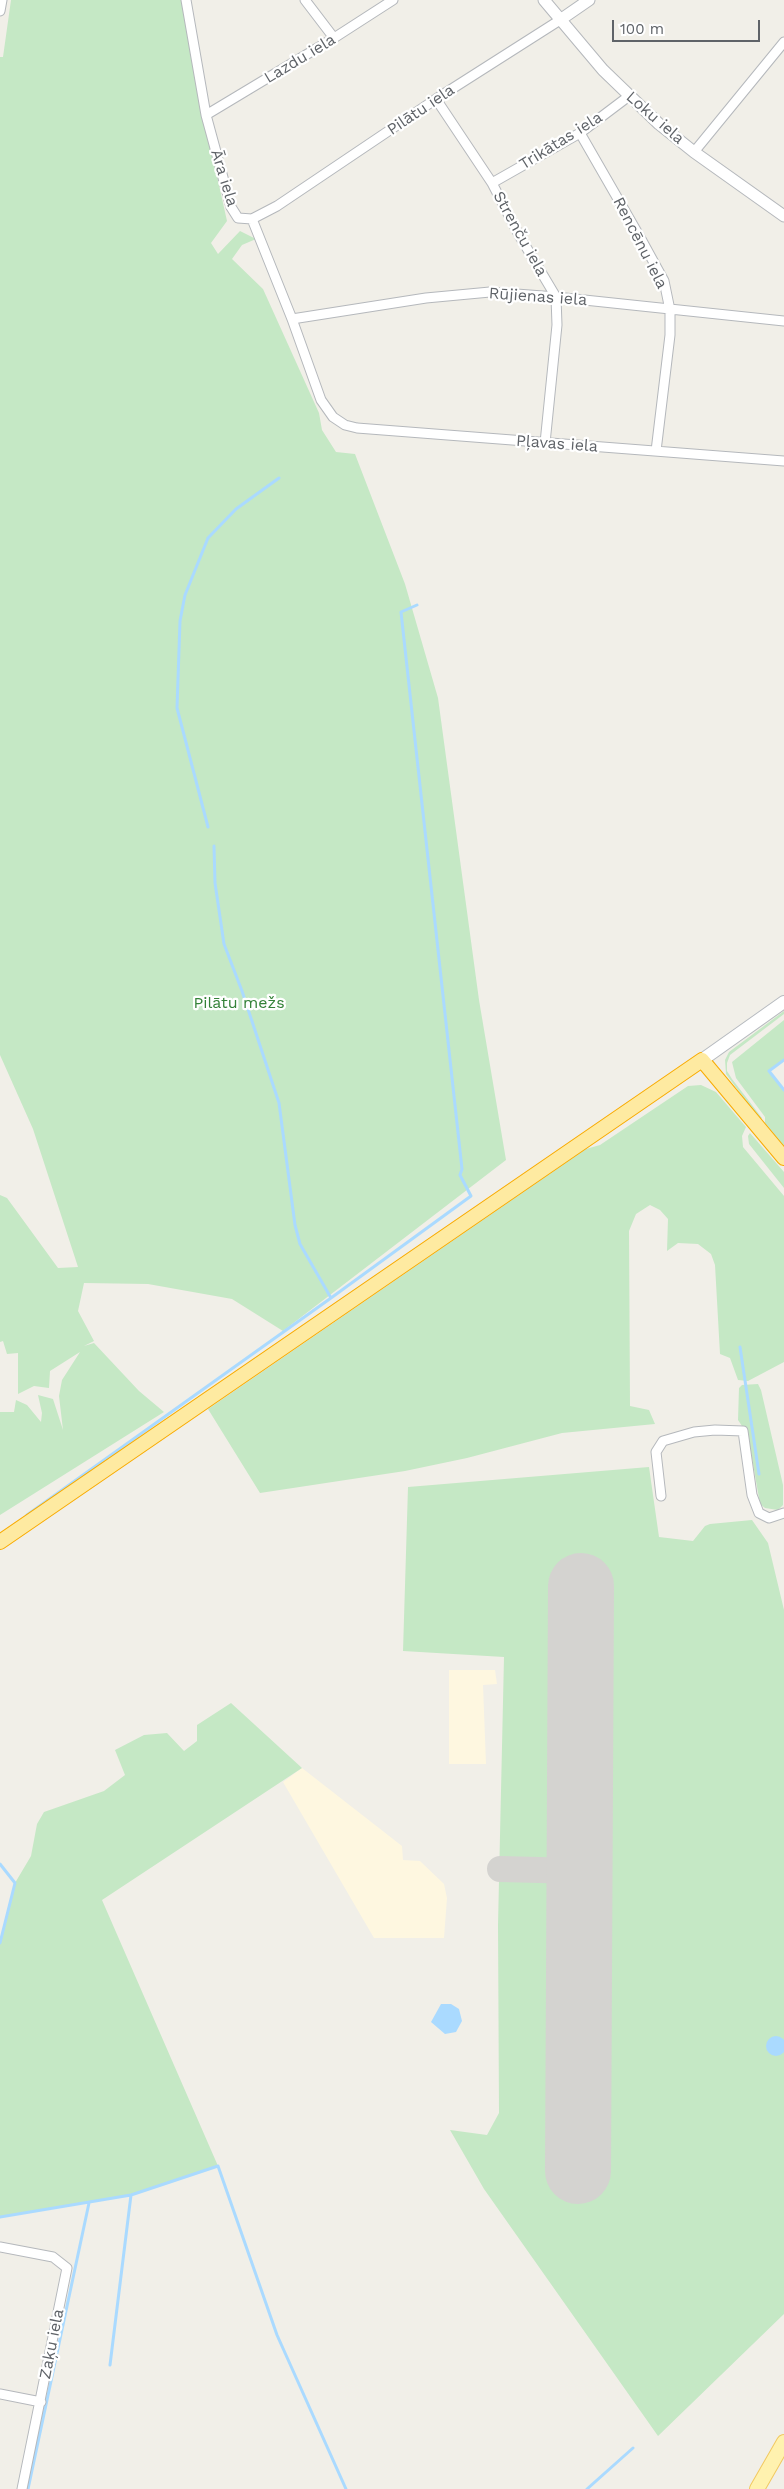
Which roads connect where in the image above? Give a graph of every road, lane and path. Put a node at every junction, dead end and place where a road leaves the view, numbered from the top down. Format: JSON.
{"nodes":[{"id":1,"x":2,"y":0,"type":"edge"},
{"id":2,"x":186,"y":0,"type":"edge"},
{"id":3,"x":305,"y":0,"type":"edge"},
{"id":4,"x":393,"y":0,"type":"edge"},
{"id":5,"x":544,"y":0,"type":"edge"},
{"id":6,"x":589,"y":0,"type":"edge"},
{"id":7,"x":0,"y":11,"type":"edge"},
{"id":8,"x":560,"y":20,"type":"junction"},
{"id":9,"x":334,"y":38,"type":"junction"},
{"id":10,"x":784,"y":42,"type":"edge"},
{"id":11,"x":629,"y":96,"type":"junction"},
{"id":12,"x":436,"y":99,"type":"junction"},
{"id":13,"x":206,"y":115,"type":"junction"},
{"id":14,"x":580,"y":133,"type":"junction"},
{"id":15,"x":694,"y":152,"type":"junction"},
{"id":16,"x":492,"y":183,"type":"junction"},
{"id":17,"x":784,"y":216,"type":"edge"},
{"id":18,"x":252,"y":219,"type":"junction"},
{"id":19,"x":556,"y":297,"type":"junction"},
{"id":20,"x":670,"y":310,"type":"junction"},
{"id":21,"x":292,"y":319,"type":"junction"},
{"id":22,"x":784,"y":321,"type":"edge"},
{"id":23,"x":333,"y":417,"type":"joint"},
{"id":24,"x":545,"y":443,"type":"junction"},
{"id":25,"x":656,"y":451,"type":"junction"},
{"id":26,"x":784,"y":462,"type":"edge"},
{"id":27,"x":784,"y":1002,"type":"edge"},
{"id":28,"x":702,"y":1060,"type":"junction"},
{"id":29,"x":784,"y":1158,"type":"edge"},
{"id":30,"x":661,"y":1496,"type":"dead end"},
{"id":31,"x":784,"y":1513,"type":"edge"},
{"id":32,"x":0,"y":1542,"type":"edge"},
{"id":33,"x":0,"y":2247,"type":"edge"},
{"id":34,"x":0,"y":2394,"type":"edge"},
{"id":35,"x":41,"y":2402,"type":"junction"},
{"id":36,"x":784,"y":2442,"type":"edge"},
{"id":37,"x":22,"y":2489,"type":"edge"},
{"id":38,"x":757,"y":2489,"type":"edge"}],
"edges":[{"from":1,"to":7,"type":"street"},
{"from":2,"to":13,"type":"street","name":"Āra iela"},
{"from":3,"to":9,"type":"street"},
{"from":4,"to":9,"type":"street","name":"Lazdu iela"},
{"from":5,"to":8,"type":"street","name":"Loku iela"},
{"from":6,"to":8,"type":"street","name":"Pilātu iela"},
{"from":8,"to":11,"type":"street","name":"Loku iela"},
{"from":8,"to":12,"type":"street","name":"Pilātu iela"},
{"from":9,"to":13,"type":"street","name":"Lazdu iela"},
{"from":10,"to":15,"type":"street"},
{"from":11,"to":14,"type":"street","name":"Trikātas iela"},
{"from":11,"to":15,"type":"street","name":"Loku iela"},
{"from":12,"to":16,"type":"street","name":"Strenču iela"},
{"from":12,"to":18,"type":"street","name":"Pilātu iela"},
{"from":13,"to":18,"type":"street","name":"Āra iela"},
{"from":14,"to":16,"type":"street","name":"Trikātas iela"},
{"from":14,"to":20,"type":"street","name":"Rencēnu iela"},
{"from":15,"to":17,"type":"street","name":"Loku iela"},
{"from":16,"to":19,"type":"street","name":"Strenču iela"},
{"from":18,"to":21,"type":"street","name":"Āra iela"},
{"from":19,"to":20,"type":"street","name":"Rūjienas iela"},
{"from":19,"to":21,"type":"street","name":"Rūjienas iela"},
{"from":19,"to":24,"type":"street","name":"Strenču iela"},
{"from":20,"to":22,"type":"street","name":"Rūjienas iela"},
{"from":20,"to":25,"type":"street","name":"Rencēnu iela"},
{"from":21,"to":23,"type":"street","name":"Āra iela"},
{"from":23,"to":24,"type":"street","name":"Pļavas iela"},
{"from":24,"to":25,"type":"street","name":"Pļavas iela"},
{"from":25,"to":26,"type":"street","name":"Pļavas iela"},
{"from":27,"to":28,"type":"main road"},
{"from":28,"to":29,"type":"highway"},
{"from":28,"to":32,"type":"highway"},
{"from":30,"to":31,"type":"street"},
{"from":33,"to":35,"type":"street","name":"Zaķu iela"},
{"from":34,"to":35,"type":"street"},
{"from":35,"to":37,"type":"street","name":"Zaķu iela"},
{"from":36,"to":38,"type":"main road"}]}
